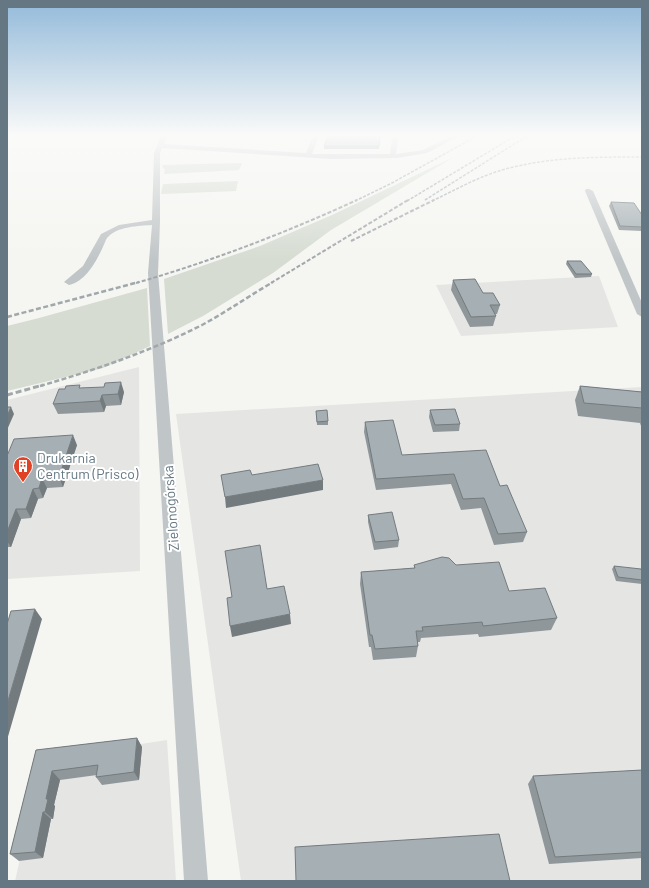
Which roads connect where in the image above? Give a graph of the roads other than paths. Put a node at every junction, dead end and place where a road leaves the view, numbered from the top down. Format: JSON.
{"nodes":[{"id":1,"x":156,"y":177,"type":"edge"},
{"id":2,"x":589,"y":191,"type":"dead end"},
{"id":3,"x":156,"y":222,"type":"junction"},
{"id":4,"x":70,"y":282,"type":"dead end"},
{"id":5,"x":642,"y":314,"type":"edge"},
{"id":6,"x":196,"y":881,"type":"edge"}],
"edges":[{"from":1,"to":3,"type":"street","name":"Zielonogórska"},
{"from":2,"to":5,"type":"street"},
{"from":3,"to":4,"type":"street"},
{"from":3,"to":6,"type":"street","name":"Zielonogórska"}]}
